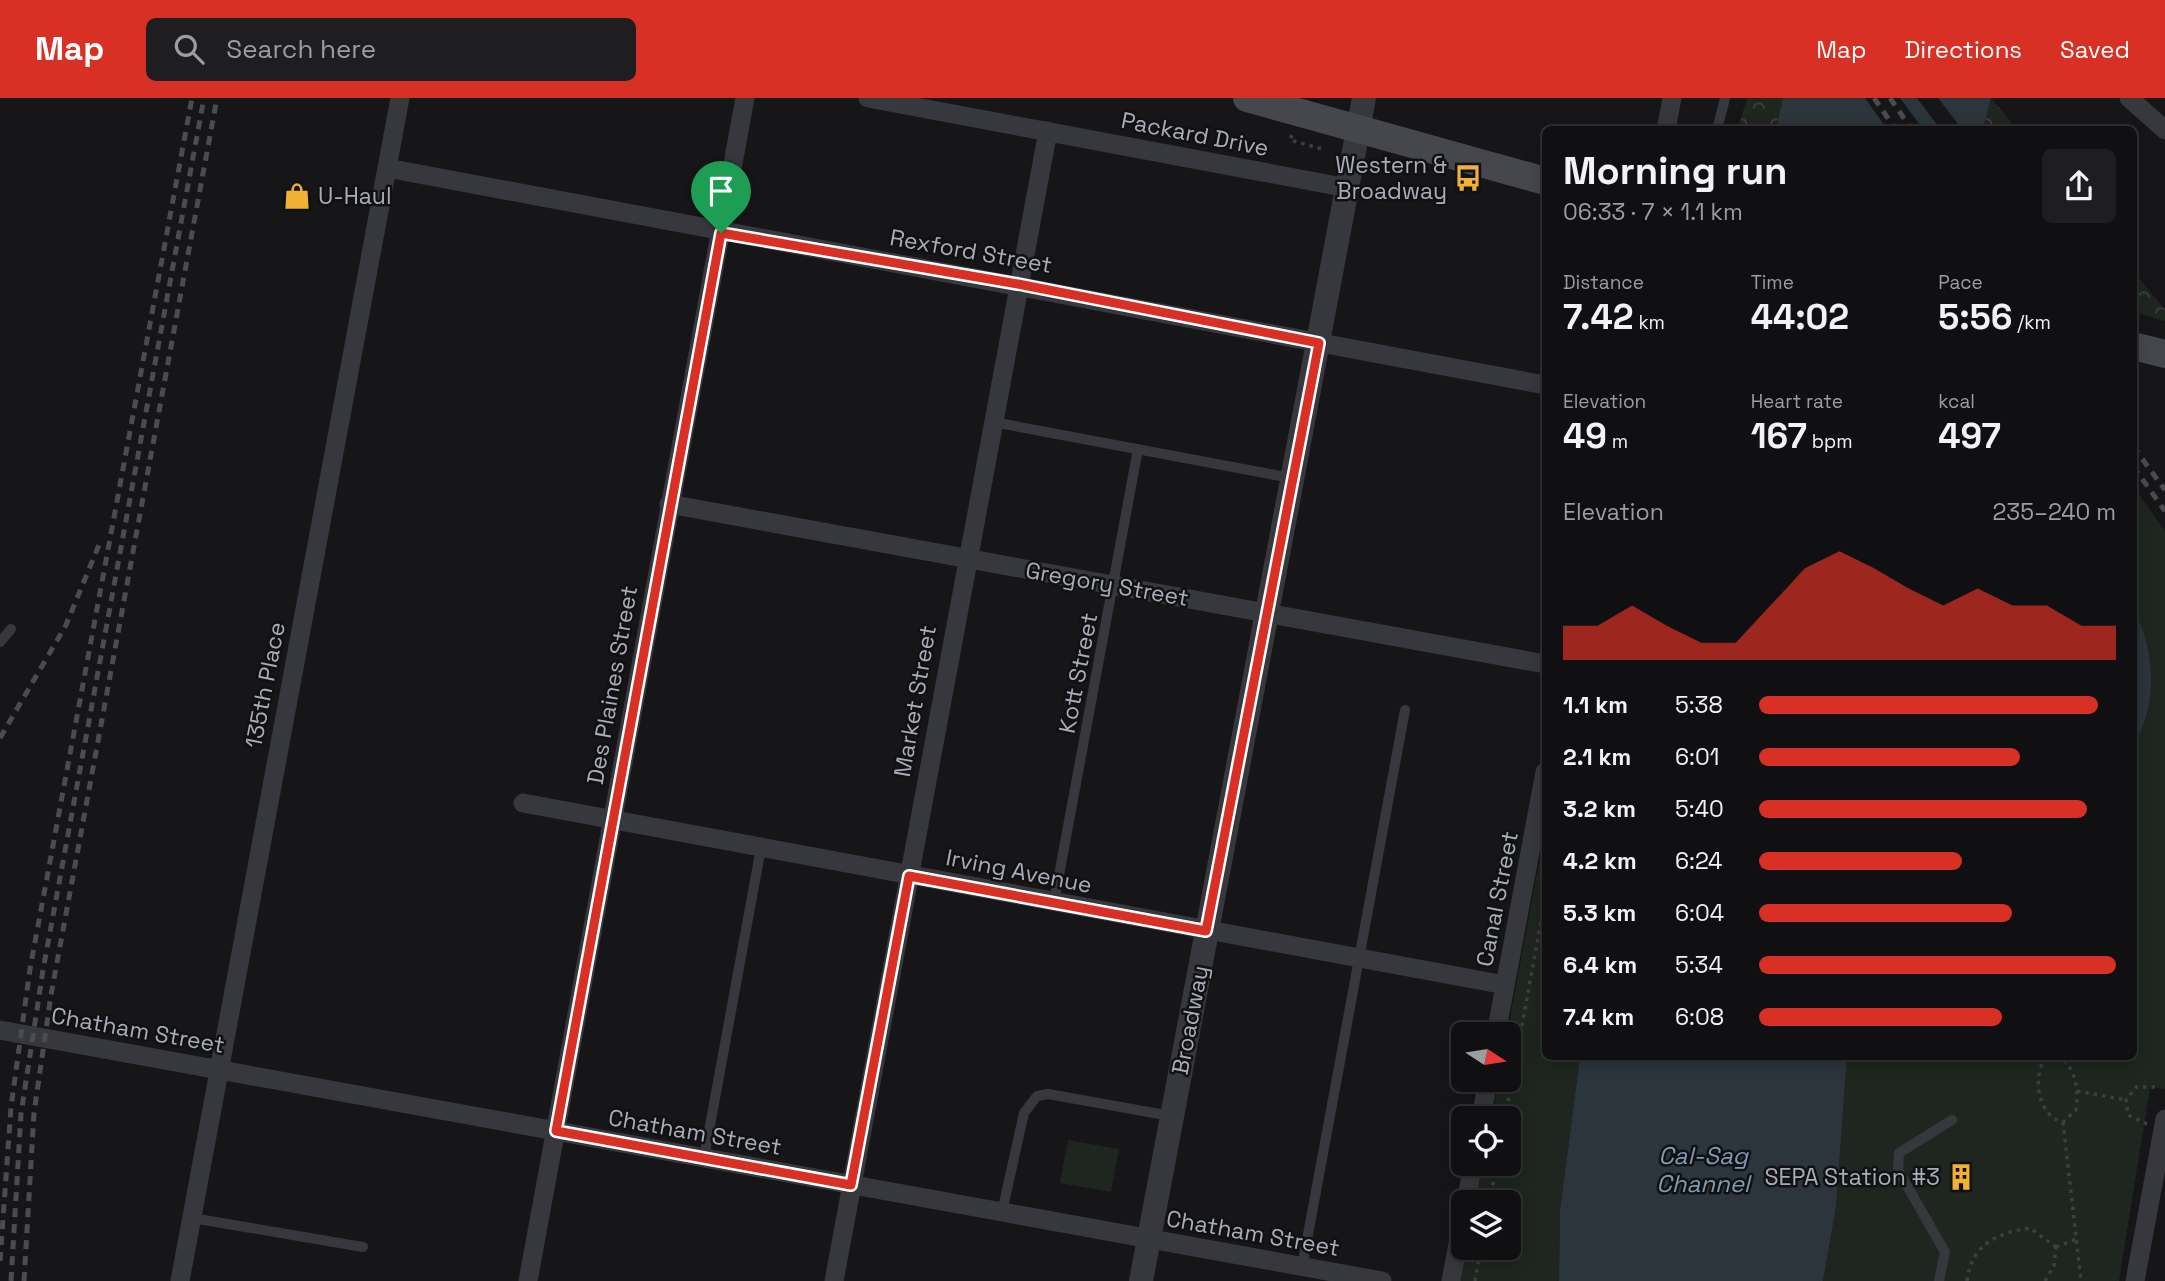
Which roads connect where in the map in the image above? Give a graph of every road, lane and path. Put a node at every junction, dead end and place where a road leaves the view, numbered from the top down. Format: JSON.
{"nodes":[{"id":1,"x":400,"y":98,"type":"edge"},
{"id":2,"x":745,"y":98,"type":"edge"},
{"id":3,"x":868,"y":98,"type":"edge"},
{"id":4,"x":1247,"y":98,"type":"edge"},
{"id":5,"x":1364,"y":98,"type":"edge"},
{"id":6,"x":1672,"y":98,"type":"edge"},
{"id":7,"x":1726,"y":98,"type":"edge"},
{"id":8,"x":2129,"y":98,"type":"edge"},
{"id":9,"x":1296,"y":124,"type":"junction"},
{"id":10,"x":1667,"y":126,"type":"edge"},
{"id":11,"x":1718,"y":126,"type":"edge"},
{"id":12,"x":2165,"y":130,"type":"edge"},
{"id":13,"x":1048,"y":131,"type":"junction"},
{"id":14,"x":1322,"y":149,"type":"dead end"},
{"id":15,"x":387,"y":168,"type":"junction"},
{"id":16,"x":1542,"y":180,"type":"edge"},
{"id":17,"x":1348,"y":188,"type":"junction"},
{"id":18,"x":721,"y":233,"type":"junction"},
{"id":19,"x":1018,"y":284,"type":"junction"},
{"id":20,"x":1319,"y":343,"type":"junction"},
{"id":21,"x":1542,"y":383,"type":"edge"},
{"id":22,"x":992,"y":422,"type":"junction"},
{"id":23,"x":1138,"y":449,"type":"junction"},
{"id":24,"x":1292,"y":478,"type":"junction"},
{"id":25,"x":669,"y":504,"type":"junction"},
{"id":26,"x":966,"y":558,"type":"junction"},
{"id":27,"x":1115,"y":585,"type":"junction"},
{"id":28,"x":1265,"y":613,"type":"junction"},
{"id":29,"x":10,"y":628,"type":"dead end"},
{"id":30,"x":0,"y":642,"type":"edge"},
{"id":31,"x":1542,"y":663,"type":"edge"},
{"id":32,"x":1405,"y":710,"type":"dead end"},
{"id":33,"x":1542,"y":788,"type":"edge"},
{"id":34,"x":523,"y":803,"type":"dead end"},
{"id":35,"x":614,"y":819,"type":"junction"},
{"id":36,"x":761,"y":848,"type":"junction"},
{"id":37,"x":909,"y":876,"type":"junction"},
{"id":38,"x":1054,"y":903,"type":"junction"},
{"id":39,"x":1542,"y":916,"type":"edge"},
{"id":40,"x":1206,"y":931,"type":"junction"},
{"id":41,"x":1359,"y":959,"type":"junction"},
{"id":42,"x":1505,"y":985,"type":"junction"},
{"id":43,"x":1498,"y":1022,"type":"edge"},
{"id":44,"x":0,"y":1030,"type":"edge"},
{"id":45,"x":2044,"y":1060,"type":"edge"},
{"id":46,"x":2064,"y":1060,"type":"edge"},
{"id":47,"x":218,"y":1070,"type":"junction"},
{"id":48,"x":2157,"y":1087,"type":"dead end"},
{"id":49,"x":2077,"y":1091,"type":"junction"},
{"id":50,"x":2126,"y":1100,"type":"junction"},
{"id":51,"x":1507,"y":1106,"type":"edge"},
{"id":52,"x":1172,"y":1116,"type":"junction"},
{"id":53,"x":1952,"y":1120,"type":"dead end"},
{"id":54,"x":2063,"y":1122,"type":"junction"},
{"id":55,"x":2159,"y":1122,"type":"edge"},
{"id":56,"x":556,"y":1131,"type":"junction"},
{"id":57,"x":704,"y":1158,"type":"junction"},
{"id":58,"x":851,"y":1185,"type":"junction"},
{"id":59,"x":1002,"y":1212,"type":"junction"},
{"id":60,"x":192,"y":1218,"type":"junction"},
{"id":61,"x":1149,"y":1239,"type":"junction"},
{"id":62,"x":2076,"y":1239,"type":"junction"},
{"id":63,"x":2056,"y":1247,"type":"junction"},
{"id":64,"x":363,"y":1248,"type":"dead end"},
{"id":65,"x":1455,"y":1260,"type":"edge"},
{"id":66,"x":1479,"y":1260,"type":"edge"},
{"id":67,"x":1302,"y":1267,"type":"junction"},
{"id":68,"x":1138,"y":1280,"type":"edge"},
{"id":69,"x":180,"y":1281,"type":"edge"},
{"id":70,"x":528,"y":1281,"type":"edge"},
{"id":71,"x":834,"y":1281,"type":"edge"},
{"id":72,"x":1382,"y":1281,"type":"edge"},
{"id":73,"x":1451,"y":1281,"type":"edge"},
{"id":74,"x":1475,"y":1281,"type":"edge"},
{"id":75,"x":1939,"y":1281,"type":"edge"},
{"id":76,"x":1967,"y":1281,"type":"edge"},
{"id":77,"x":2045,"y":1281,"type":"edge"},
{"id":78,"x":2081,"y":1281,"type":"edge"},
{"id":79,"x":2135,"y":1281,"type":"edge"}],
"edges":[{"from":1,"to":15,"type":"street","name":"135th Place"},
{"from":2,"to":18,"type":"street","name":"Des Plaines Street"},
{"from":3,"to":13,"type":"street","name":"Packard Drive"},
{"from":4,"to":9,"type":"main road"},
{"from":5,"to":17,"type":"street","name":"Broadway"},
{"from":6,"to":10,"type":"street"},
{"from":7,"to":11,"type":"lane"},
{"from":8,"to":12,"type":"street"},
{"from":9,"to":14,"type":"path"},
{"from":9,"to":16,"type":"main road","bridge":true},
{"from":13,"to":17,"type":"street","name":"Packard Drive"},
{"from":13,"to":19,"type":"street","name":"Market Street"},
{"from":15,"to":18,"type":"street","name":"Rexford Street"},
{"from":15,"to":47,"type":"street","name":"135th Place"},
{"from":17,"to":20,"type":"street","name":"Broadway"},
{"from":18,"to":19,"type":"street","name":"Rexford Street"},
{"from":18,"to":25,"type":"street","name":"Des Plaines Street"},
{"from":19,"to":20,"type":"street","name":"Rexford Street"},
{"from":19,"to":22,"type":"street","name":"Market Street"},
{"from":20,"to":21,"type":"street","name":"Rexford Street"},
{"from":20,"to":24,"type":"street","name":"Broadway"},
{"from":22,"to":23,"type":"lane"},
{"from":22,"to":26,"type":"street","name":"Market Street"},
{"from":23,"to":24,"type":"lane"},
{"from":23,"to":27,"type":"lane","name":"Kott Street"},
{"from":24,"to":28,"type":"street","name":"Broadway"},
{"from":25,"to":26,"type":"street","name":"Gregory Street"},
{"from":25,"to":35,"type":"street","name":"Des Plaines Street"},
{"from":26,"to":27,"type":"street","name":"Gregory Street"},
{"from":26,"to":37,"type":"street","name":"Market Street"},
{"from":27,"to":28,"type":"street","name":"Gregory Street"},
{"from":27,"to":38,"type":"lane","name":"Kott Street"},
{"from":28,"to":31,"type":"street","name":"Gregory Street"},
{"from":28,"to":40,"type":"street","name":"Broadway"},
{"from":29,"to":30,"type":"lane"},
{"from":32,"to":41,"type":"lane"},
{"from":33,"to":42,"type":"street","name":"Canal Street"},
{"from":34,"to":35,"type":"street","name":"Irving Avenue"},
{"from":35,"to":36,"type":"street","name":"Irving Avenue"},
{"from":35,"to":56,"type":"street","name":"Des Plaines Street"},
{"from":36,"to":37,"type":"street","name":"Irving Avenue"},
{"from":36,"to":57,"type":"lane"},
{"from":37,"to":38,"type":"street","name":"Irving Avenue"},
{"from":37,"to":58,"type":"street","name":"Market Street"},
{"from":38,"to":40,"type":"street","name":"Irving Avenue"},
{"from":39,"to":51,"type":"path"},
{"from":40,"to":41,"type":"street","name":"Irving Avenue"},
{"from":40,"to":52,"type":"street","name":"Broadway"},
{"from":41,"to":42,"type":"street","name":"Irving Avenue"},
{"from":41,"to":67,"type":"lane"},
{"from":42,"to":43,"type":"street","name":"Canal Street"},
{"from":44,"to":47,"type":"street","name":"Chatham Street"},
{"from":45,"to":54,"type":"path"},
{"from":46,"to":49,"type":"path"},
{"from":47,"to":56,"type":"street","name":"Chatham Street"},
{"from":47,"to":60,"type":"street","name":"135th Place"},
{"from":48,"to":50,"type":"path"},
{"from":49,"to":50,"type":"path"},
{"from":49,"to":54,"type":"path"},
{"from":50,"to":55,"type":"path"},
{"from":52,"to":59,"type":"lane"},
{"from":52,"to":61,"type":"street","name":"Broadway"},
{"from":53,"to":75,"type":"lane"},
{"from":54,"to":62,"type":"path"},
{"from":55,"to":79,"type":"street"},
{"from":56,"to":57,"type":"street","name":"Chatham Street"},
{"from":56,"to":70,"type":"street","name":"Des Plaines Street"},
{"from":57,"to":58,"type":"street","name":"Chatham Street"},
{"from":58,"to":59,"type":"street","name":"Chatham Street"},
{"from":58,"to":71,"type":"street","name":"Market Street"},
{"from":59,"to":61,"type":"street","name":"Chatham Street"},
{"from":60,"to":64,"type":"lane"},
{"from":60,"to":69,"type":"street","name":"135th Place"},
{"from":61,"to":67,"type":"street","name":"Chatham Street"},
{"from":61,"to":68,"type":"street","name":"Broadway"},
{"from":62,"to":63,"type":"path"},
{"from":62,"to":78,"type":"path"},
{"from":63,"to":76,"type":"path"},
{"from":63,"to":77,"type":"path"},
{"from":65,"to":73,"type":"street"},
{"from":66,"to":74,"type":"path"},
{"from":67,"to":72,"type":"street","name":"Chatham Street"}]}
